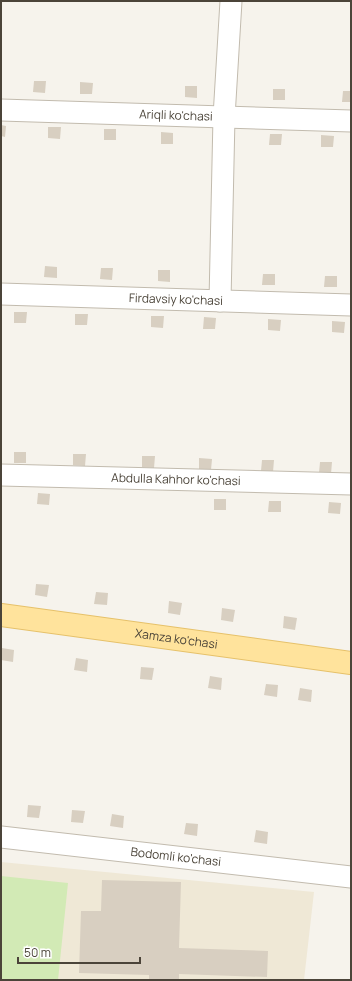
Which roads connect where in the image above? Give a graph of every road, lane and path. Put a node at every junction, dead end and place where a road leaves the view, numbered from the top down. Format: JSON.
{"nodes":[{"id":1,"x":231,"y":1,"type":"edge"},
{"id":2,"x":1,"y":110,"type":"edge"},
{"id":3,"x":224,"y":117,"type":"junction"},
{"id":4,"x":351,"y":121,"type":"edge"},
{"id":5,"x":1,"y":294,"type":"edge"},
{"id":6,"x":220,"y":301,"type":"junction"},
{"id":7,"x":351,"y":305,"type":"edge"},
{"id":8,"x":1,"y":475,"type":"edge"},
{"id":9,"x":351,"y":484,"type":"edge"},
{"id":10,"x":1,"y":615,"type":"edge"},
{"id":11,"x":351,"y":663,"type":"edge"},
{"id":12,"x":1,"y":837,"type":"edge"},
{"id":13,"x":351,"y":877,"type":"edge"}],
"edges":[{"from":1,"to":3,"type":"street"},
{"from":2,"to":3,"type":"street","name":"Ariqli ko'chasi"},
{"from":3,"to":4,"type":"street","name":"Ariqli ko'chasi"},
{"from":3,"to":6,"type":"street"},
{"from":5,"to":6,"type":"street","name":"Firdavsiy ko'chasi"},
{"from":6,"to":7,"type":"street","name":"Firdavsiy ko'chasi"},
{"from":8,"to":9,"type":"street","name":"Abdulla Kahhor ko'chasi"},
{"from":10,"to":11,"type":"main road","name":"Xamza ko'chasi"},
{"from":12,"to":13,"type":"street","name":"Bodomli ko'chasi"}]}
